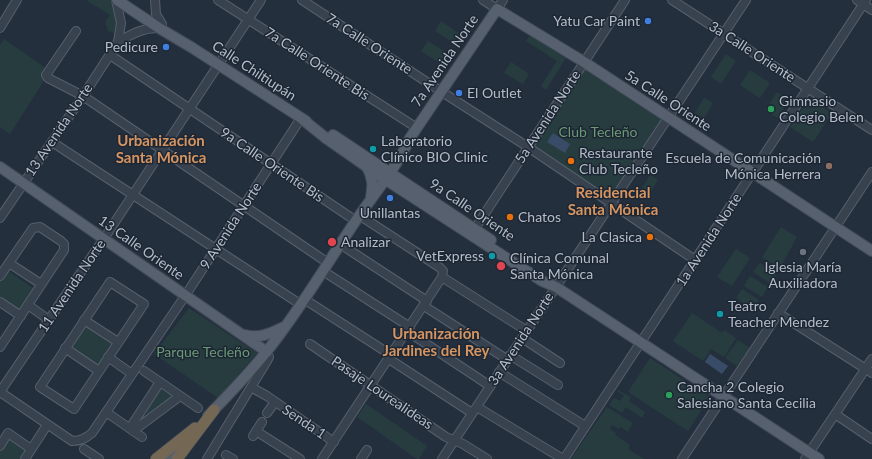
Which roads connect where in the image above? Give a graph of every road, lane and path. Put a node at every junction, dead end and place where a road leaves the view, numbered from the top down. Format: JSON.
{"nodes":[{"id":1,"x":17,"y":0,"type":"edge"},
{"id":2,"x":117,"y":0,"type":"edge"},
{"id":3,"x":126,"y":0,"type":"edge"},
{"id":4,"x":155,"y":0,"type":"edge"},
{"id":5,"x":218,"y":0,"type":"edge"},
{"id":6,"x":262,"y":0,"type":"edge"},
{"id":7,"x":302,"y":0,"type":"edge"},
{"id":8,"x":483,"y":0,"type":"edge"},
{"id":9,"x":503,"y":0,"type":"edge"},
{"id":10,"x":625,"y":0,"type":"edge"},
{"id":11,"x":672,"y":0,"type":"edge"},
{"id":12,"x":746,"y":0,"type":"edge"},
{"id":13,"x":862,"y":1,"type":"edge"},
{"id":14,"x":497,"y":9,"type":"junction"},
{"id":15,"x":872,"y":10,"type":"edge"},
{"id":16,"x":249,"y":20,"type":"junction"},
{"id":17,"x":160,"y":26,"type":"junction"},
{"id":18,"x":0,"y":28,"type":"edge"},
{"id":19,"x":76,"y":31,"type":"dead end"},
{"id":20,"x":724,"y":34,"type":"junction"},
{"id":21,"x":118,"y":42,"type":"junction"},
{"id":22,"x":110,"y":55,"type":"junction"},
{"id":23,"x":584,"y":62,"type":"junction"},
{"id":24,"x":219,"y":65,"type":"junction"},
{"id":25,"x":808,"y":89,"type":"junction"},
{"id":26,"x":442,"y":92,"type":"junction"},
{"id":27,"x":83,"y":96,"type":"junction"},
{"id":28,"x":190,"y":109,"type":"junction"},
{"id":29,"x":301,"y":118,"type":"junction"},
{"id":30,"x":668,"y":118,"type":"junction"},
{"id":31,"x":417,"y":128,"type":"junction"},
{"id":32,"x":872,"y":130,"type":"edge"},
{"id":33,"x":52,"y":142,"type":"junction"},
{"id":34,"x":528,"y":146,"type":"junction"},
{"id":35,"x":162,"y":150,"type":"junction"},
{"id":36,"x":271,"y":164,"type":"junction"},
{"id":37,"x":366,"y":165,"type":"junction"},
{"id":38,"x":0,"y":167,"type":"edge"},
{"id":39,"x":872,"y":172,"type":"edge"},
{"id":40,"x":753,"y":173,"type":"junction"},
{"id":41,"x":385,"y":174,"type":"junction"},
{"id":42,"x":23,"y":183,"type":"junction"},
{"id":43,"x":396,"y":185,"type":"junction"},
{"id":44,"x":133,"y":195,"type":"junction"},
{"id":45,"x":370,"y":201,"type":"junction"},
{"id":46,"x":612,"y":204,"type":"junction"},
{"id":47,"x":244,"y":206,"type":"junction"},
{"id":48,"x":0,"y":218,"type":"edge"},
{"id":49,"x":357,"y":218,"type":"junction"},
{"id":50,"x":835,"y":227,"type":"junction"},
{"id":51,"x":472,"y":232,"type":"junction"},
{"id":52,"x":104,"y":239,"type":"junction"},
{"id":53,"x":340,"y":244,"type":"junction"},
{"id":54,"x":215,"y":250,"type":"junction"},
{"id":55,"x":872,"y":251,"type":"edge"},
{"id":56,"x":695,"y":260,"type":"junction"},
{"id":57,"x":9,"y":262,"type":"junction"},
{"id":58,"x":325,"y":267,"type":"junction"},
{"id":59,"x":0,"y":276,"type":"edge"},
{"id":60,"x":442,"y":277,"type":"junction"},
{"id":61,"x":41,"y":284,"type":"junction"},
{"id":62,"x":556,"y":287,"type":"junction"},
{"id":63,"x":185,"y":296,"type":"junction"},
{"id":64,"x":0,"y":302,"type":"edge"},
{"id":65,"x":302,"y":302,"type":"junction"},
{"id":66,"x":425,"y":303,"type":"junction"},
{"id":67,"x":28,"y":305,"type":"junction"},
{"id":68,"x":778,"y":313,"type":"junction"},
{"id":69,"x":21,"y":316,"type":"junction"},
{"id":70,"x":49,"y":320,"type":"junction"},
{"id":71,"x":84,"y":320,"type":"junction"},
{"id":72,"x":286,"y":326,"type":"junction"},
{"id":73,"x":408,"y":329,"type":"junction"},
{"id":74,"x":527,"y":331,"type":"junction"},
{"id":75,"x":239,"y":333,"type":"junction"},
{"id":76,"x":522,"y":338,"type":"junction"},
{"id":77,"x":118,"y":342,"type":"junction"},
{"id":78,"x":642,"y":342,"type":"junction"},
{"id":79,"x":310,"y":344,"type":"dead end"},
{"id":80,"x":0,"y":347,"type":"edge"},
{"id":81,"x":65,"y":348,"type":"junction"},
{"id":82,"x":267,"y":352,"type":"junction"},
{"id":83,"x":108,"y":357,"type":"junction"},
{"id":84,"x":390,"y":357,"type":"junction"},
{"id":85,"x":509,"y":358,"type":"junction"},
{"id":86,"x":872,"y":359,"type":"edge"},
{"id":87,"x":560,"y":364,"type":"dead end"},
{"id":88,"x":99,"y":371,"type":"junction"},
{"id":89,"x":144,"y":371,"type":"dead end"},
{"id":90,"x":869,"y":371,"type":"edge"},
{"id":91,"x":499,"y":372,"type":"junction"},
{"id":92,"x":132,"y":374,"type":"junction"},
{"id":93,"x":160,"y":382,"type":"junction"},
{"id":94,"x":371,"y":385,"type":"junction"},
{"id":95,"x":558,"y":385,"type":"dead end"},
{"id":96,"x":490,"y":386,"type":"junction"},
{"id":97,"x":256,"y":390,"type":"dead end"},
{"id":98,"x":0,"y":392,"type":"edge"},
{"id":99,"x":180,"y":396,"type":"junction"},
{"id":100,"x":724,"y":396,"type":"junction"},
{"id":101,"x":274,"y":402,"type":"junction"},
{"id":102,"x":198,"y":408,"type":"dead end"},
{"id":103,"x":214,"y":410,"type":"junction"},
{"id":104,"x":474,"y":410,"type":"junction"},
{"id":105,"x":106,"y":412,"type":"junction"},
{"id":106,"x":267,"y":413,"type":"dead end"},
{"id":107,"x":835,"y":414,"type":"junction"},
{"id":108,"x":262,"y":422,"type":"dead end"},
{"id":109,"x":202,"y":423,"type":"junction"},
{"id":110,"x":47,"y":425,"type":"junction"},
{"id":111,"x":586,"y":426,"type":"junction"},
{"id":112,"x":132,"y":430,"type":"junction"},
{"id":113,"x":142,"y":437,"type":"dead end"},
{"id":114,"x":872,"y":439,"type":"edge"},
{"id":115,"x":454,"y":441,"type":"junction"},
{"id":116,"x":334,"y":442,"type":"junction"},
{"id":117,"x":0,"y":446,"type":"edge"},
{"id":118,"x":84,"y":448,"type":"dead end"},
{"id":119,"x":31,"y":449,"type":"junction"},
{"id":120,"x":367,"y":450,"type":"dead end"},
{"id":121,"x":807,"y":456,"type":"edge"},
{"id":122,"x":94,"y":458,"type":"edge"},
{"id":123,"x":25,"y":459,"type":"edge"},
{"id":124,"x":156,"y":459,"type":"edge"},
{"id":125,"x":169,"y":459,"type":"edge"},
{"id":126,"x":177,"y":459,"type":"edge"},
{"id":127,"x":207,"y":459,"type":"edge"},
{"id":128,"x":300,"y":459,"type":"edge"},
{"id":129,"x":322,"y":459,"type":"edge"},
{"id":130,"x":360,"y":459,"type":"edge"},
{"id":131,"x":442,"y":459,"type":"edge"},
{"id":132,"x":487,"y":459,"type":"edge"},
{"id":133,"x":563,"y":459,"type":"edge"},
{"id":134,"x":682,"y":459,"type":"edge"},
{"id":135,"x":819,"y":459,"type":"edge"}],
"edges":[{"from":1,"to":18,"type":"street"},
{"from":2,"to":17,"type":"main road","name":"Calle Chiltiupán"},
{"from":2,"to":21,"type":"street","name":"13 Avenida Norte"},
{"from":3,"to":17,"type":"main road","name":"Calle Chiltiupán"},
{"from":4,"to":17,"type":"street"},
{"from":5,"to":16,"type":"street","name":"7a Calle Oriente Bis"},
{"from":6,"to":16,"type":"street","name":"11 Avenida Norte"},
{"from":7,"to":26,"type":"street","name":"7a Calle Oriente"},
{"from":8,"to":14,"type":"street","name":"5a Calle Oriente"},
{"from":9,"to":14,"type":"street","name":"7a Avenida Norte"},
{"from":10,"to":23,"type":"street","name":"5a Avenida Norte"},
{"from":11,"to":20,"type":"street","name":"3a Calle Oriente"},
{"from":12,"to":20,"type":"street","name":"3a Avenida Norte"},
{"from":13,"to":15,"type":"street"},
{"from":13,"to":25,"type":"street","name":"1a Avenida Norte"},
{"from":14,"to":23,"type":"main road","name":"5a Calle Oriente"},
{"from":14,"to":26,"type":"main road","name":"7a Avenida Norte"},
{"from":16,"to":24,"type":"street","name":"11 Avenida Norte"},
{"from":16,"to":31,"type":"street","name":"7a Calle Oriente Bis"},
{"from":17,"to":21,"type":"street","name":"13 Avenida Norte"},
{"from":17,"to":24,"type":"main road","name":"Calle Chiltiupán"},
{"from":19,"to":27,"type":"street"},
{"from":20,"to":25,"type":"street","name":"3a Calle Oriente"},
{"from":20,"to":30,"type":"street","name":"3a Avenida Norte"},
{"from":21,"to":22,"type":"street","name":"13 Avenida Norte"},
{"from":22,"to":27,"type":"street","name":"13 Avenida Norte"},
{"from":22,"to":28,"type":"street","name":"9a Calle Oriente Bis"},
{"from":23,"to":30,"type":"main road","name":"5a Calle Oriente"},
{"from":23,"to":34,"type":"street","name":"5a Avenida Norte"},
{"from":24,"to":28,"type":"street","name":"11 Avenida Norte"},
{"from":24,"to":29,"type":"main road","name":"Calle Chiltiupán"},
{"from":25,"to":32,"type":"street","name":"3a Calle Oriente"},
{"from":25,"to":40,"type":"street","name":"1a Avenida Norte"},
{"from":26,"to":31,"type":"main road","name":"7a Avenida Norte"},
{"from":26,"to":34,"type":"street","name":"7a Calle Oriente"},
{"from":27,"to":33,"type":"street","name":"13 Avenida Norte"},
{"from":27,"to":35,"type":"street"},
{"from":28,"to":35,"type":"street","name":"11 Avenida Norte"},
{"from":28,"to":36,"type":"street","name":"9a Calle Oriente Bis"},
{"from":29,"to":36,"type":"street","name":"9 Avenida Norte"},
{"from":29,"to":37,"type":"main road","name":"Calle Chiltiupán"},
{"from":29,"to":41,"type":"main road","name":"Calle Chiltiupán"},
{"from":30,"to":40,"type":"main road","name":"5a Calle Oriente"},
{"from":30,"to":46,"type":"street","name":"3a Avenida Norte"},
{"from":31,"to":41,"type":"main road","name":"7a Avenida Norte"},
{"from":33,"to":42,"type":"street","name":"13 Avenida Norte"},
{"from":33,"to":44,"type":"street"},
{"from":34,"to":46,"type":"street","name":"7a Calle Oriente"},
{"from":34,"to":51,"type":"street","name":"5a Avenida Norte"},
{"from":35,"to":44,"type":"street","name":"11 Avenida Norte"},
{"from":35,"to":47,"type":"street"},
{"from":36,"to":47,"type":"street","name":"9 Avenida Norte"},
{"from":36,"to":49,"type":"street","name":"9a Calle Oriente Bis"},
{"from":37,"to":41,"type":"main road","name":"Calle Chiltiupán"},
{"from":37,"to":45,"type":"main road"},
{"from":38,"to":42,"type":"main road","name":"13 Calle Oriente"},
{"from":39,"to":50,"type":"street"},
{"from":40,"to":50,"type":"main road","name":"5a Calle Oriente"},
{"from":40,"to":56,"type":"street","name":"1a Avenida Norte"},
{"from":41,"to":43,"type":"main road","name":"9a Calle Oriente"},
{"from":41,"to":45,"type":"main road","name":"7a Avenida Norte"},
{"from":41,"to":51,"type":"main road","name":"9a Calle Oriente"},
{"from":42,"to":48,"type":"street","name":"13 Avenida Norte"},
{"from":42,"to":52,"type":"main road","name":"13 Calle Oriente"},
{"from":43,"to":45,"type":"main road"},
{"from":43,"to":51,"type":"main road","name":"9a Calle Oriente"},
{"from":44,"to":52,"type":"street","name":"11 Avenida Norte"},
{"from":44,"to":54,"type":"street"},
{"from":45,"to":49,"type":"main road","name":"7a Avenida Norte"},
{"from":46,"to":56,"type":"street","name":"7a Calle Oriente"},
{"from":46,"to":62,"type":"street","name":"3a Avenida Norte"},
{"from":47,"to":54,"type":"street","name":"9 Avenida Norte"},
{"from":47,"to":58,"type":"street"},
{"from":49,"to":53,"type":"main road","name":"7a Avenida Norte"},
{"from":49,"to":60,"type":"street","name":"9a Calle Oriente Bis"},
{"from":50,"to":55,"type":"main road","name":"5a Calle Oriente"},
{"from":50,"to":68,"type":"street"},
{"from":51,"to":62,"type":"main road","name":"9a Calle Oriente"},
{"from":52,"to":63,"type":"main road","name":"13 Calle Oriente"},
{"from":52,"to":70,"type":"street","name":"11 Avenida Norte"},
{"from":53,"to":58,"type":"main road","name":"7a Avenida Norte"},
{"from":53,"to":66,"type":"street"},
{"from":54,"to":63,"type":"street","name":"9 Avenida Norte"},
{"from":54,"to":65,"type":"street"},
{"from":56,"to":78,"type":"street","name":"1a Avenida Norte"},
{"from":57,"to":59,"type":"street"},
{"from":57,"to":61,"type":"street"},
{"from":57,"to":61,"type":"street"},
{"from":58,"to":65,"type":"main road","name":"7a Avenida Norte"},
{"from":58,"to":73,"type":"street"},
{"from":60,"to":66,"type":"street"},
{"from":60,"to":74,"type":"street"},
{"from":61,"to":67,"type":"street"},
{"from":62,"to":74,"type":"street","name":"3a Avenida Norte"},
{"from":62,"to":78,"type":"main road","name":"9a Calle Oriente"},
{"from":63,"to":75,"type":"main road","name":"13 Calle Oriente"},
{"from":63,"to":92,"type":"street","name":"9 Avenida Norte"},
{"from":64,"to":69,"type":"street"},
{"from":65,"to":72,"type":"main road","name":"7a Avenida Norte"},
{"from":65,"to":84,"type":"street"},
{"from":66,"to":73,"type":"street"},
{"from":66,"to":85,"type":"street"},
{"from":67,"to":69,"type":"street"},
{"from":67,"to":70,"type":"street"},
{"from":68,"to":90,"type":"street"},
{"from":68,"to":100,"type":"street"},
{"from":69,"to":80,"type":"street"},
{"from":70,"to":98,"type":"street","name":"11 Avenida Norte"},
{"from":71,"to":77,"type":"street"},
{"from":71,"to":77,"type":"street"},
{"from":71,"to":81,"type":"street"},
{"from":72,"to":75,"type":"main road"},
{"from":72,"to":82,"type":"main road","name":"7a Avenida Norte"},
{"from":73,"to":84,"type":"street"},
{"from":73,"to":96,"type":"street"},
{"from":74,"to":76,"type":"street","name":"3a Avenida Norte"},
{"from":75,"to":82,"type":"main road","name":"13 Calle Oriente"},
{"from":76,"to":85,"type":"street","name":"3a Avenida Norte"},
{"from":76,"to":87,"type":"street"},
{"from":77,"to":83,"type":"street"},
{"from":78,"to":100,"type":"main road","name":"9a Calle Oriente"},
{"from":78,"to":111,"type":"street","name":"1a Avenida Norte"},
{"from":79,"to":94,"type":"street","name":"Pasaje Lourealideas"},
{"from":81,"to":88,"type":"street"},
{"from":81,"to":88,"type":"street"},
{"from":82,"to":103,"type":"main road","name":"7a Avenida Norte"},
{"from":82,"to":127,"type":"street"},
{"from":83,"to":88,"type":"street"},
{"from":83,"to":92,"type":"street"},
{"from":84,"to":94,"type":"street"},
{"from":84,"to":104,"type":"street"},
{"from":85,"to":91,"type":"street","name":"3a Avenida Norte"},
{"from":85,"to":95,"type":"street"},
{"from":86,"to":90,"type":"street"},
{"from":89,"to":93,"type":"street"},
{"from":90,"to":107,"type":"street"},
{"from":91,"to":96,"type":"street","name":"3a Avenida Norte"},
{"from":91,"to":111,"type":"street"},
{"from":92,"to":105,"type":"street","name":"9 Avenida Norte"},
{"from":93,"to":99,"type":"street"},
{"from":93,"to":112,"type":"street"},
{"from":94,"to":115,"type":"street","name":"Pasaje Lourealideas"},
{"from":94,"to":116,"type":"street"},
{"from":96,"to":104,"type":"street","name":"3a Avenida Norte"},
{"from":97,"to":101,"type":"street","name":"Senda 1"},
{"from":98,"to":110,"type":"street"},
{"from":99,"to":102,"type":"street"},
{"from":99,"to":112,"type":"street"},
{"from":100,"to":121,"type":"main road","name":"9a Calle Oriente"},
{"from":100,"to":134,"type":"street"},
{"from":101,"to":106,"type":"street","name":"Senda 1"},
{"from":101,"to":116,"type":"street","name":"Senda 1"},
{"from":103,"to":109,"type":"main road","name":"7a Avenida Norte"},
{"from":103,"to":126,"type":"highway"},
{"from":104,"to":115,"type":"street","name":"3a Avenida Norte"},
{"from":104,"to":133,"type":"street"},
{"from":105,"to":110,"type":"street","name":"9 Avenida Norte"},
{"from":105,"to":112,"type":"street"},
{"from":107,"to":114,"type":"street"},
{"from":107,"to":121,"type":"street"},
{"from":108,"to":128,"type":"street"},
{"from":109,"to":124,"type":"highway"},
{"from":109,"to":125,"type":"main road","name":"7a Avenida Norte"},
{"from":110,"to":119,"type":"street"},
{"from":111,"to":133,"type":"street","name":"1a Avenida Norte"},
{"from":112,"to":113,"type":"street"},
{"from":115,"to":131,"type":"street","name":"3a Avenida Norte"},
{"from":115,"to":132,"type":"street","name":"Pasaje Lourealideas"},
{"from":116,"to":129,"type":"street"},
{"from":117,"to":119,"type":"street"},
{"from":118,"to":122,"type":"street"},
{"from":119,"to":123,"type":"street"},
{"from":120,"to":130,"type":"street"},
{"from":121,"to":135,"type":"main road","name":"9a Calle Oriente"}]}
